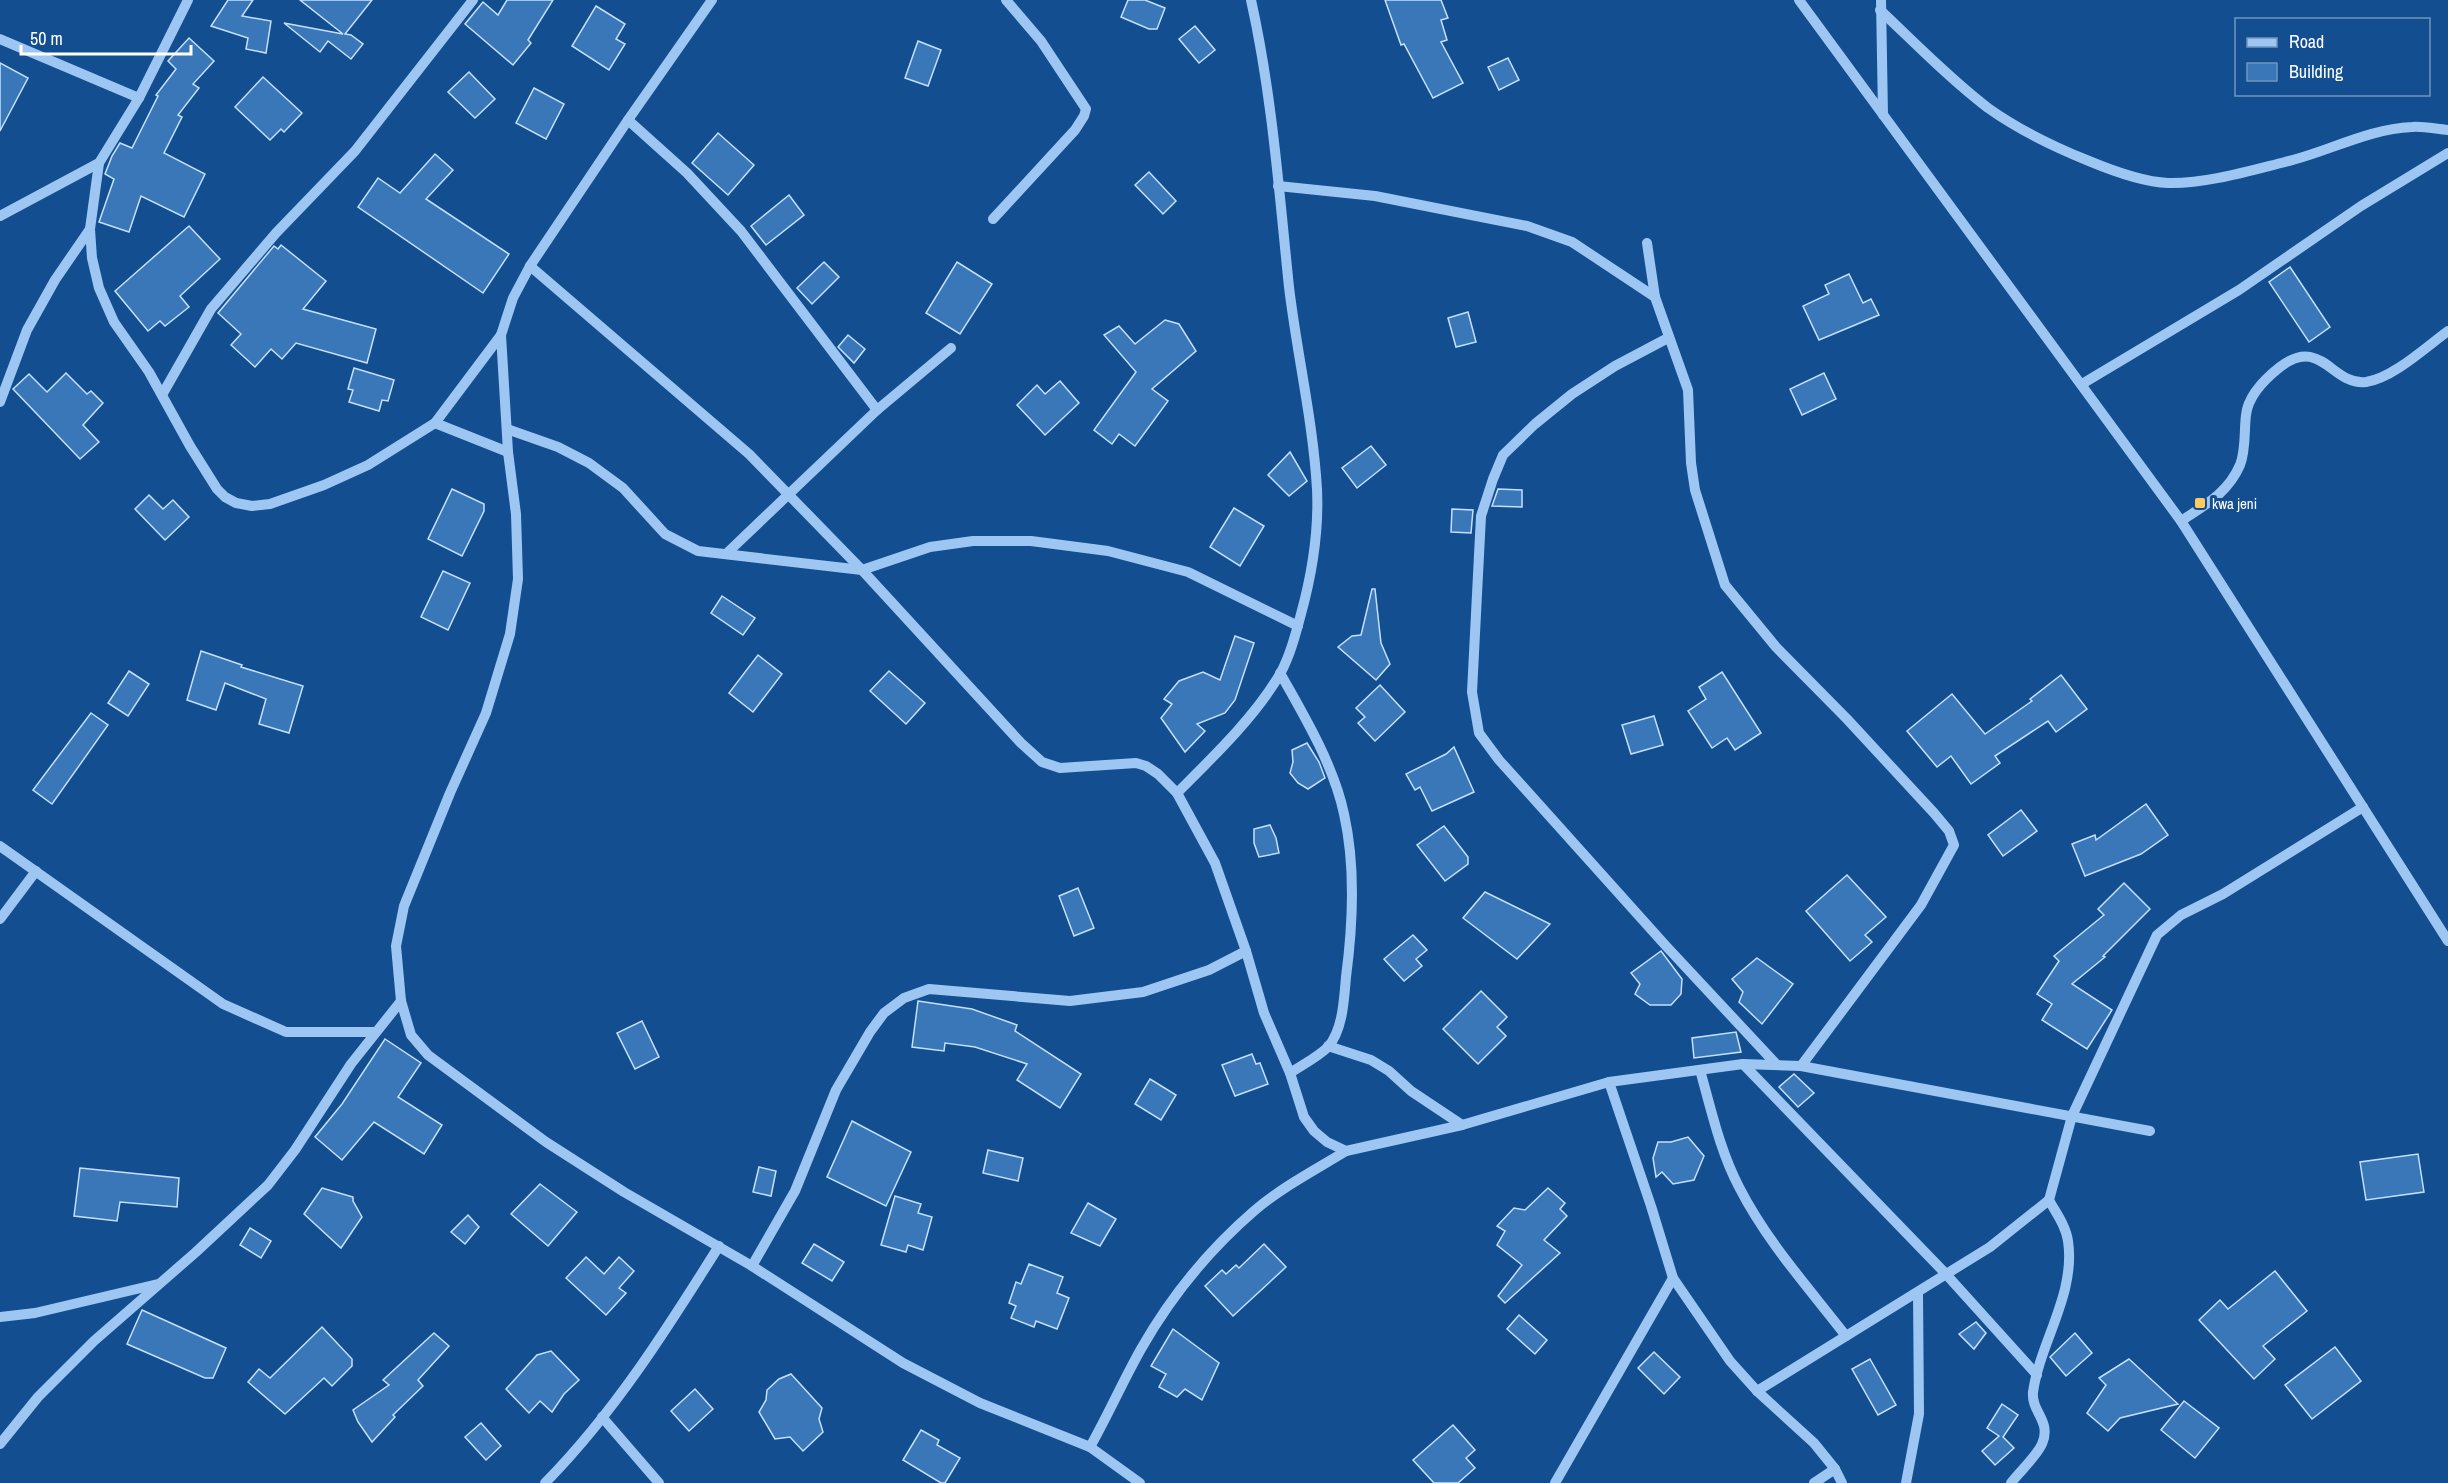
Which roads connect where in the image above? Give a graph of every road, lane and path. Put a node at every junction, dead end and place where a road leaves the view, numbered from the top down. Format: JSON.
{"nodes":[{"id":1,"x":188,"y":0,"type":"edge"},
{"id":2,"x":473,"y":0,"type":"edge"},
{"id":3,"x":712,"y":0,"type":"edge"},
{"id":4,"x":1006,"y":0,"type":"edge"},
{"id":5,"x":1251,"y":0,"type":"edge"},
{"id":6,"x":1799,"y":0,"type":"edge"},
{"id":7,"x":1880,"y":5,"type":"edge"},
{"id":8,"x":0,"y":39,"type":"edge"},
{"id":9,"x":139,"y":98,"type":"junction"},
{"id":10,"x":1884,"y":115,"type":"junction"},
{"id":11,"x":628,"y":120,"type":"junction"},
{"id":12,"x":2448,"y":130,"type":"edge"},
{"id":13,"x":2448,"y":153,"type":"edge"},
{"id":14,"x":99,"y":163,"type":"junction"},
{"id":15,"x":1278,"y":186,"type":"junction"},
{"id":16,"x":0,"y":216,"type":"edge"},
{"id":17,"x":993,"y":219,"type":"dead end"},
{"id":18,"x":90,"y":229,"type":"junction"},
{"id":19,"x":1647,"y":243,"type":"dead end"},
{"id":20,"x":530,"y":266,"type":"junction"},
{"id":21,"x":1655,"y":297,"type":"junction"},
{"id":22,"x":2448,"y":331,"type":"edge"},
{"id":23,"x":501,"y":335,"type":"junction"},
{"id":24,"x":1668,"y":338,"type":"junction"},
{"id":25,"x":951,"y":348,"type":"dead end"},
{"id":26,"x":3,"y":383,"type":"edge"},
{"id":27,"x":2082,"y":384,"type":"junction"},
{"id":28,"x":162,"y":395,"type":"junction"},
{"id":29,"x":0,"y":402,"type":"edge"},
{"id":30,"x":877,"y":410,"type":"junction"},
{"id":31,"x":435,"y":423,"type":"junction"},
{"id":32,"x":507,"y":429,"type":"junction"},
{"id":33,"x":508,"y":452,"type":"junction"},
{"id":34,"x":788,"y":494,"type":"junction"},
{"id":35,"x":2181,"y":521,"type":"junction"},
{"id":36,"x":726,"y":555,"type":"junction"},
{"id":37,"x":862,"y":570,"type":"junction"},
{"id":38,"x":1298,"y":626,"type":"junction"},
{"id":39,"x":1280,"y":673,"type":"junction"},
{"id":40,"x":1177,"y":793,"type":"junction"},
{"id":41,"x":2362,"y":807,"type":"junction"},
{"id":42,"x":0,"y":846,"type":"edge"},
{"id":43,"x":36,"y":871,"type":"junction"},
{"id":44,"x":0,"y":919,"type":"edge"},
{"id":45,"x":2448,"y":941,"type":"edge"},
{"id":46,"x":1246,"y":951,"type":"junction"},
{"id":47,"x":401,"y":1001,"type":"junction"},
{"id":48,"x":374,"y":1032,"type":"junction"},
{"id":49,"x":1328,"y":1046,"type":"junction"},
{"id":50,"x":1743,"y":1064,"type":"junction"},
{"id":51,"x":1776,"y":1064,"type":"junction"},
{"id":52,"x":1801,"y":1066,"type":"junction"},
{"id":53,"x":1701,"y":1070,"type":"junction"},
{"id":54,"x":1290,"y":1073,"type":"junction"},
{"id":55,"x":1609,"y":1082,"type":"junction"},
{"id":56,"x":2072,"y":1116,"type":"junction"},
{"id":57,"x":1462,"y":1125,"type":"junction"},
{"id":58,"x":2150,"y":1131,"type":"dead end"},
{"id":59,"x":1347,"y":1151,"type":"junction"},
{"id":60,"x":2049,"y":1200,"type":"junction"},
{"id":61,"x":719,"y":1246,"type":"junction"},
{"id":62,"x":752,"y":1266,"type":"junction"},
{"id":63,"x":1946,"y":1275,"type":"junction"},
{"id":64,"x":1673,"y":1278,"type":"junction"},
{"id":65,"x":161,"y":1283,"type":"junction"},
{"id":66,"x":1918,"y":1293,"type":"junction"},
{"id":67,"x":0,"y":1317,"type":"edge"},
{"id":68,"x":1846,"y":1336,"type":"junction"},
{"id":69,"x":2037,"y":1375,"type":"junction"},
{"id":70,"x":1757,"y":1391,"type":"junction"},
{"id":71,"x":602,"y":1418,"type":"junction"},
{"id":72,"x":0,"y":1444,"type":"edge"},
{"id":73,"x":1090,"y":1447,"type":"junction"},
{"id":74,"x":1835,"y":1468,"type":"junction"},
{"id":75,"x":545,"y":1483,"type":"edge"},
{"id":76,"x":659,"y":1483,"type":"edge"},
{"id":77,"x":1140,"y":1483,"type":"edge"},
{"id":78,"x":1555,"y":1483,"type":"edge"},
{"id":79,"x":1814,"y":1483,"type":"edge"},
{"id":80,"x":1842,"y":1483,"type":"edge"},
{"id":81,"x":1906,"y":1483,"type":"edge"},
{"id":82,"x":2011,"y":1483,"type":"edge"}],
"edges":[{"from":1,"to":9,"type":"street"},
{"from":2,"to":28,"type":"street"},
{"from":3,"to":11,"type":"street"},
{"from":4,"to":17,"type":"street"},
{"from":5,"to":15,"type":"street"},
{"from":6,"to":10,"type":"street"},
{"from":7,"to":10,"type":"street"},
{"from":7,"to":12,"type":"street"},
{"from":8,"to":9,"type":"street"},
{"from":9,"to":14,"type":"street"},
{"from":10,"to":27,"type":"street"},
{"from":11,"to":20,"type":"street"},
{"from":11,"to":30,"type":"street"},
{"from":13,"to":27,"type":"street"},
{"from":14,"to":16,"type":"street"},
{"from":14,"to":18,"type":"street"},
{"from":15,"to":21,"type":"street"},
{"from":15,"to":38,"type":"street"},
{"from":18,"to":26,"type":"street"},
{"from":18,"to":28,"type":"street"},
{"from":19,"to":21,"type":"street"},
{"from":20,"to":23,"type":"street"},
{"from":20,"to":34,"type":"street"},
{"from":21,"to":24,"type":"street"},
{"from":22,"to":35,"type":"street"},
{"from":23,"to":31,"type":"street"},
{"from":23,"to":32,"type":"street"},
{"from":24,"to":51,"type":"street"},
{"from":24,"to":52,"type":"street"},
{"from":25,"to":30,"type":"street"},
{"from":26,"to":29,"type":"street"},
{"from":27,"to":35,"type":"street"},
{"from":28,"to":31,"type":"street"},
{"from":30,"to":34,"type":"street"},
{"from":31,"to":33,"type":"street"},
{"from":32,"to":33,"type":"street"},
{"from":32,"to":36,"type":"street"},
{"from":33,"to":47,"type":"street"},
{"from":34,"to":36,"type":"street"},
{"from":34,"to":37,"type":"street"},
{"from":35,"to":41,"type":"street"},
{"from":36,"to":37,"type":"street"},
{"from":37,"to":38,"type":"street"},
{"from":37,"to":40,"type":"street"},
{"from":38,"to":39,"type":"street"},
{"from":39,"to":40,"type":"street"},
{"from":39,"to":49,"type":"street"},
{"from":40,"to":46,"type":"street"},
{"from":41,"to":45,"type":"street"},
{"from":41,"to":56,"type":"street"},
{"from":42,"to":43,"type":"street"},
{"from":43,"to":44,"type":"street"},
{"from":43,"to":48,"type":"street"},
{"from":46,"to":54,"type":"street"},
{"from":46,"to":62,"type":"street"},
{"from":47,"to":48,"type":"street"},
{"from":47,"to":61,"type":"street"},
{"from":48,"to":65,"type":"street"},
{"from":49,"to":54,"type":"street"},
{"from":49,"to":57,"type":"street"},
{"from":50,"to":51,"type":"street"},
{"from":50,"to":53,"type":"street"},
{"from":50,"to":63,"type":"street"},
{"from":51,"to":52,"type":"street"},
{"from":52,"to":56,"type":"street"},
{"from":53,"to":55,"type":"street"},
{"from":53,"to":68,"type":"street"},
{"from":54,"to":59,"type":"street"},
{"from":55,"to":57,"type":"street"},
{"from":55,"to":64,"type":"street"},
{"from":56,"to":58,"type":"street"},
{"from":56,"to":60,"type":"street"},
{"from":57,"to":59,"type":"street"},
{"from":59,"to":73,"type":"street"},
{"from":60,"to":63,"type":"street"},
{"from":60,"to":69,"type":"street"},
{"from":61,"to":62,"type":"street"},
{"from":61,"to":71,"type":"street"},
{"from":62,"to":73,"type":"street"},
{"from":63,"to":66,"type":"street"},
{"from":63,"to":69,"type":"street"},
{"from":64,"to":70,"type":"street"},
{"from":64,"to":78,"type":"street"},
{"from":65,"to":67,"type":"street"},
{"from":65,"to":72,"type":"street"},
{"from":66,"to":68,"type":"street"},
{"from":66,"to":81,"type":"street"},
{"from":68,"to":70,"type":"street"},
{"from":69,"to":82,"type":"street"},
{"from":70,"to":74,"type":"street"},
{"from":71,"to":75,"type":"street"},
{"from":71,"to":76,"type":"street"},
{"from":73,"to":77,"type":"street"},
{"from":74,"to":79,"type":"street"},
{"from":74,"to":80,"type":"street"}]}
